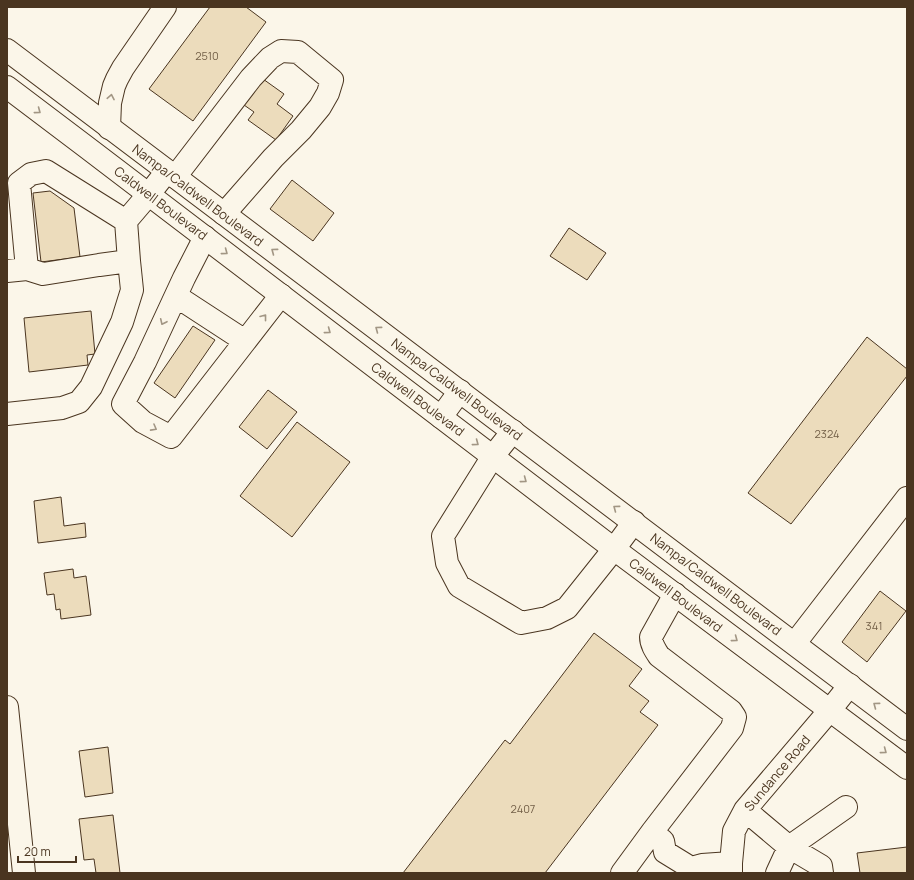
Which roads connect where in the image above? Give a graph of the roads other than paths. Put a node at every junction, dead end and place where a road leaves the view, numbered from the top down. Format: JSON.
{"nodes":[{"id":1,"x":165,"y":7,"type":"edge"},
{"id":2,"x":7,"y":50,"type":"edge"},
{"id":3,"x":7,"y":87,"type":"edge"},
{"id":4,"x":109,"y":128,"type":"junction"},
{"id":5,"x":171,"y":174,"type":"junction"},
{"id":6,"x":149,"y":194,"type":"junction"},
{"id":7,"x":224,"y":214,"type":"junction"},
{"id":8,"x":126,"y":221,"type":"junction"},
{"id":9,"x":205,"y":237,"type":"junction"},
{"id":10,"x":130,"y":261,"type":"junction"},
{"id":11,"x":17,"y":270,"type":"edge"},
{"id":12,"x":281,"y":295,"type":"junction"},
{"id":13,"x":176,"y":296,"type":"junction"},
{"id":14,"x":245,"y":341,"type":"junction"},
{"id":15,"x":460,"y":391,"type":"junction"},
{"id":16,"x":7,"y":414,"type":"edge"},
{"id":17,"x":441,"y":417,"type":"junction"},
{"id":18,"x":513,"y":431,"type":"junction"},
{"id":19,"x":493,"y":456,"type":"junction"},
{"id":20,"x":907,"y":498,"type":"edge"},
{"id":21,"x":634,"y":522,"type":"junction"},
{"id":22,"x":614,"y":549,"type":"junction"},
{"id":23,"x":675,"y":594,"type":"junction"},
{"id":24,"x":795,"y":643,"type":"junction"},
{"id":25,"x":850,"y":685,"type":"junction"},
{"id":26,"x":7,"y":707,"type":"edge"},
{"id":27,"x":830,"y":710,"type":"junction"},
{"id":28,"x":907,"y":728,"type":"edge"},
{"id":29,"x":907,"y":768,"type":"edge"},
{"id":30,"x":846,"y":807,"type":"dead end"},
{"id":31,"x":745,"y":810,"type":"junction"},
{"id":32,"x":658,"y":837,"type":"junction"},
{"id":33,"x":789,"y":847,"type":"junction"},
{"id":34,"x":731,"y":868,"type":"edge"},
{"id":35,"x":24,"y":873,"type":"edge"},
{"id":36,"x":623,"y":873,"type":"edge"},
{"id":37,"x":777,"y":873,"type":"edge"},
{"id":38,"x":822,"y":873,"type":"edge"}],
"edges":[{"from":4,"to":1,"type":"main road","one_way":true},
{"from":2,"to":4,"type":"main road","name":"Nampa/Caldwell Boulevard"},
{"from":3,"to":6,"type":"main road","name":"Caldwell Boulevard","one_way":true},
{"from":4,"to":5,"type":"main road","name":"Nampa/Caldwell Boulevard"},
{"from":5,"to":6,"type":"main road"},
{"from":5,"to":7,"type":"main road","name":"Nampa/Caldwell Boulevard"},
{"from":5,"to":7,"type":"main road"},
{"from":6,"to":8,"type":"main road"},
{"from":6,"to":9,"type":"main road","name":"Caldwell Boulevard"},
{"from":15,"to":7,"type":"main road","name":"Nampa/Caldwell Boulevard","one_way":true},
{"from":8,"to":10,"type":"main road"},
{"from":8,"to":11,"type":"main road"},
{"from":9,"to":12,"type":"main road","name":"Caldwell Boulevard","one_way":true},
{"from":9,"to":13,"type":"main road"},
{"from":10,"to":11,"type":"main road"},
{"from":10,"to":16,"type":"main road"},
{"from":14,"to":12,"type":"main road","one_way":true},
{"from":12,"to":17,"type":"main road","name":"Caldwell Boulevard","one_way":true},
{"from":13,"to":14,"type":"main road"},
{"from":13,"to":14,"type":"main road","one_way":true},
{"from":15,"to":17,"type":"main road"},
{"from":15,"to":18,"type":"main road","name":"Nampa/Caldwell Boulevard"},
{"from":17,"to":19,"type":"main road","name":"Caldwell Boulevard","one_way":true},
{"from":18,"to":19,"type":"main road"},
{"from":21,"to":18,"type":"main road","name":"Nampa/Caldwell Boulevard","one_way":true},
{"from":19,"to":22,"type":"main road","name":"Caldwell Boulevard","one_way":true},
{"from":19,"to":22,"type":"main road"},
{"from":20,"to":24,"type":"main road"},
{"from":21,"to":22,"type":"main road"},
{"from":21,"to":24,"type":"main road","name":"Nampa/Caldwell Boulevard"},
{"from":22,"to":23,"type":"main road","name":"Caldwell Boulevard"},
{"from":23,"to":27,"type":"main road","name":"Caldwell Boulevard","one_way":true},
{"from":23,"to":32,"type":"main road"},
{"from":24,"to":25,"type":"main road","name":"Nampa/Caldwell Boulevard"},
{"from":25,"to":27,"type":"main road","name":"Sundance Road"},
{"from":28,"to":25,"type":"main road","name":"Nampa/Caldwell Boulevard","one_way":true},
{"from":26,"to":35,"type":"main road"},
{"from":27,"to":29,"type":"main road","one_way":true},
{"from":27,"to":31,"type":"main road","name":"Sundance Road"},
{"from":30,"to":33,"type":"main road"},
{"from":31,"to":33,"type":"main road"},
{"from":31,"to":34,"type":"main road","name":"Sundance Road"},
{"from":32,"to":34,"type":"main road"},
{"from":32,"to":36,"type":"main road"},
{"from":33,"to":37,"type":"main road"},
{"from":33,"to":38,"type":"main road"}]}
